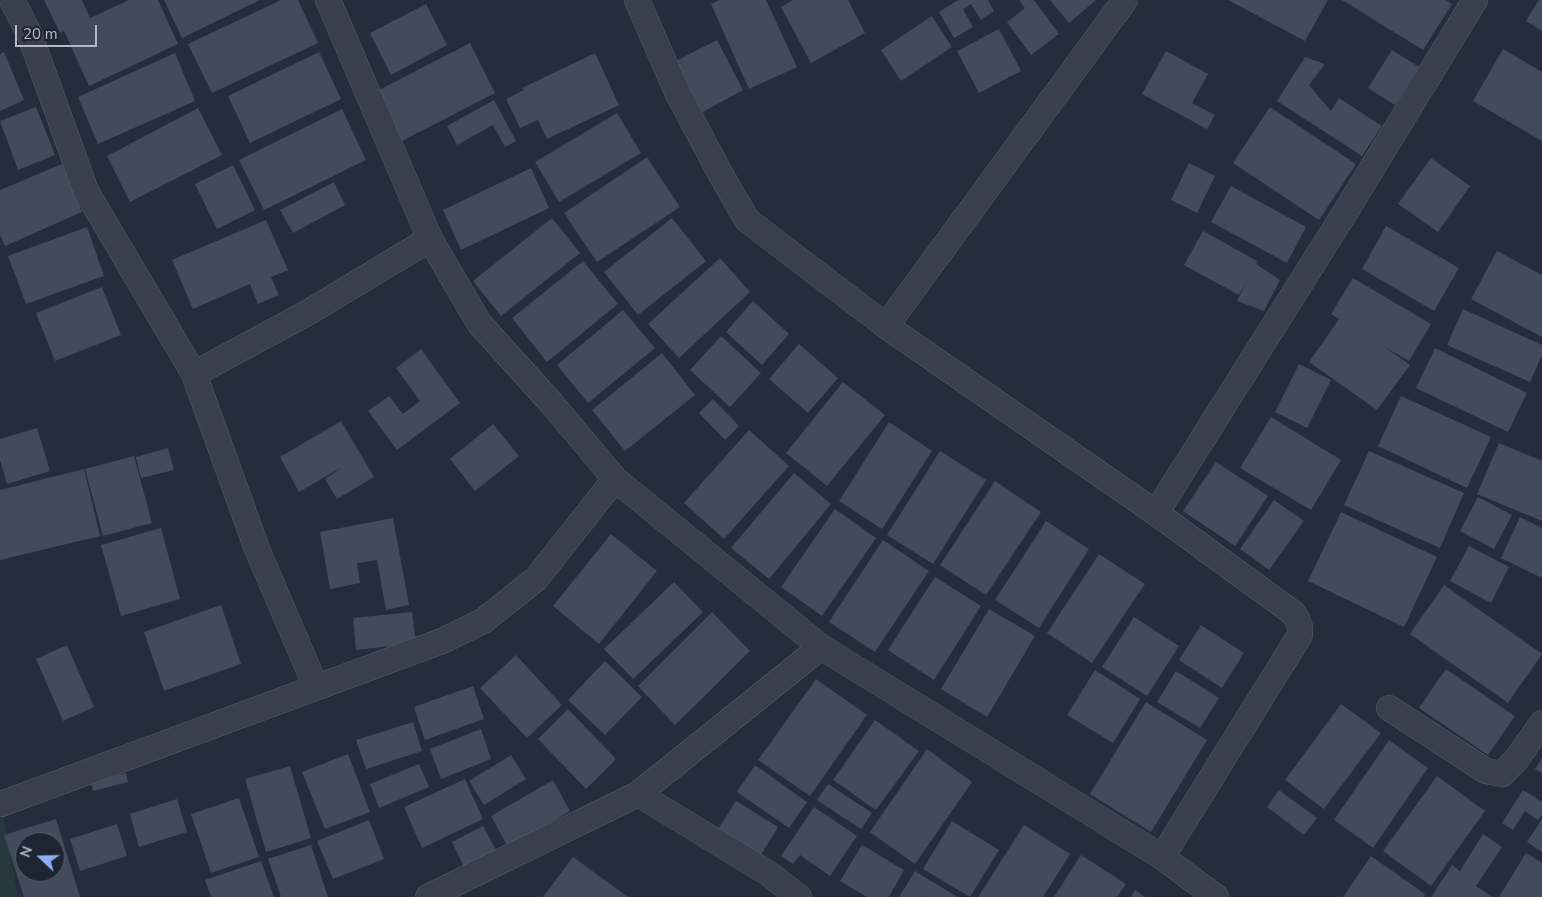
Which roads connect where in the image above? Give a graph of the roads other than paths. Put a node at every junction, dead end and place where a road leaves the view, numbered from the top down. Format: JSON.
{"nodes":[{"id":1,"x":12,"y":0,"type":"edge"},
{"id":2,"x":328,"y":0,"type":"edge"},
{"id":3,"x":637,"y":0,"type":"edge"},
{"id":4,"x":1125,"y":0,"type":"edge"},
{"id":5,"x":1475,"y":0,"type":"edge"},
{"id":6,"x":430,"y":239,"type":"junction"},
{"id":7,"x":886,"y":326,"type":"junction"},
{"id":8,"x":194,"y":374,"type":"junction"},
{"id":9,"x":615,"y":479,"type":"junction"},
{"id":10,"x":1156,"y":513,"type":"junction"},
{"id":11,"x":821,"y":647,"type":"junction"},
{"id":12,"x":316,"y":687,"type":"junction"},
{"id":13,"x":1389,"y":708,"type":"dead end"},
{"id":14,"x":1542,"y":723,"type":"edge"},
{"id":15,"x":638,"y":794,"type":"junction"},
{"id":16,"x":1,"y":804,"type":"edge"},
{"id":17,"x":1162,"y":857,"type":"junction"},
{"id":18,"x":428,"y":897,"type":"edge"},
{"id":19,"x":799,"y":897,"type":"edge"},
{"id":20,"x":1216,"y":897,"type":"edge"}],
"edges":[{"from":1,"to":8,"type":"street"},
{"from":2,"to":6,"type":"street"},
{"from":3,"to":7,"type":"street"},
{"from":4,"to":7,"type":"street"},
{"from":5,"to":10,"type":"street"},
{"from":6,"to":8,"type":"street"},
{"from":6,"to":9,"type":"street"},
{"from":7,"to":10,"type":"street"},
{"from":8,"to":12,"type":"street"},
{"from":9,"to":11,"type":"street"},
{"from":9,"to":12,"type":"street"},
{"from":10,"to":17,"type":"street"},
{"from":11,"to":15,"type":"street"},
{"from":11,"to":17,"type":"street"},
{"from":12,"to":16,"type":"street"},
{"from":13,"to":14,"type":"street"},
{"from":15,"to":18,"type":"street"},
{"from":15,"to":19,"type":"street"},
{"from":17,"to":20,"type":"street"}]}
